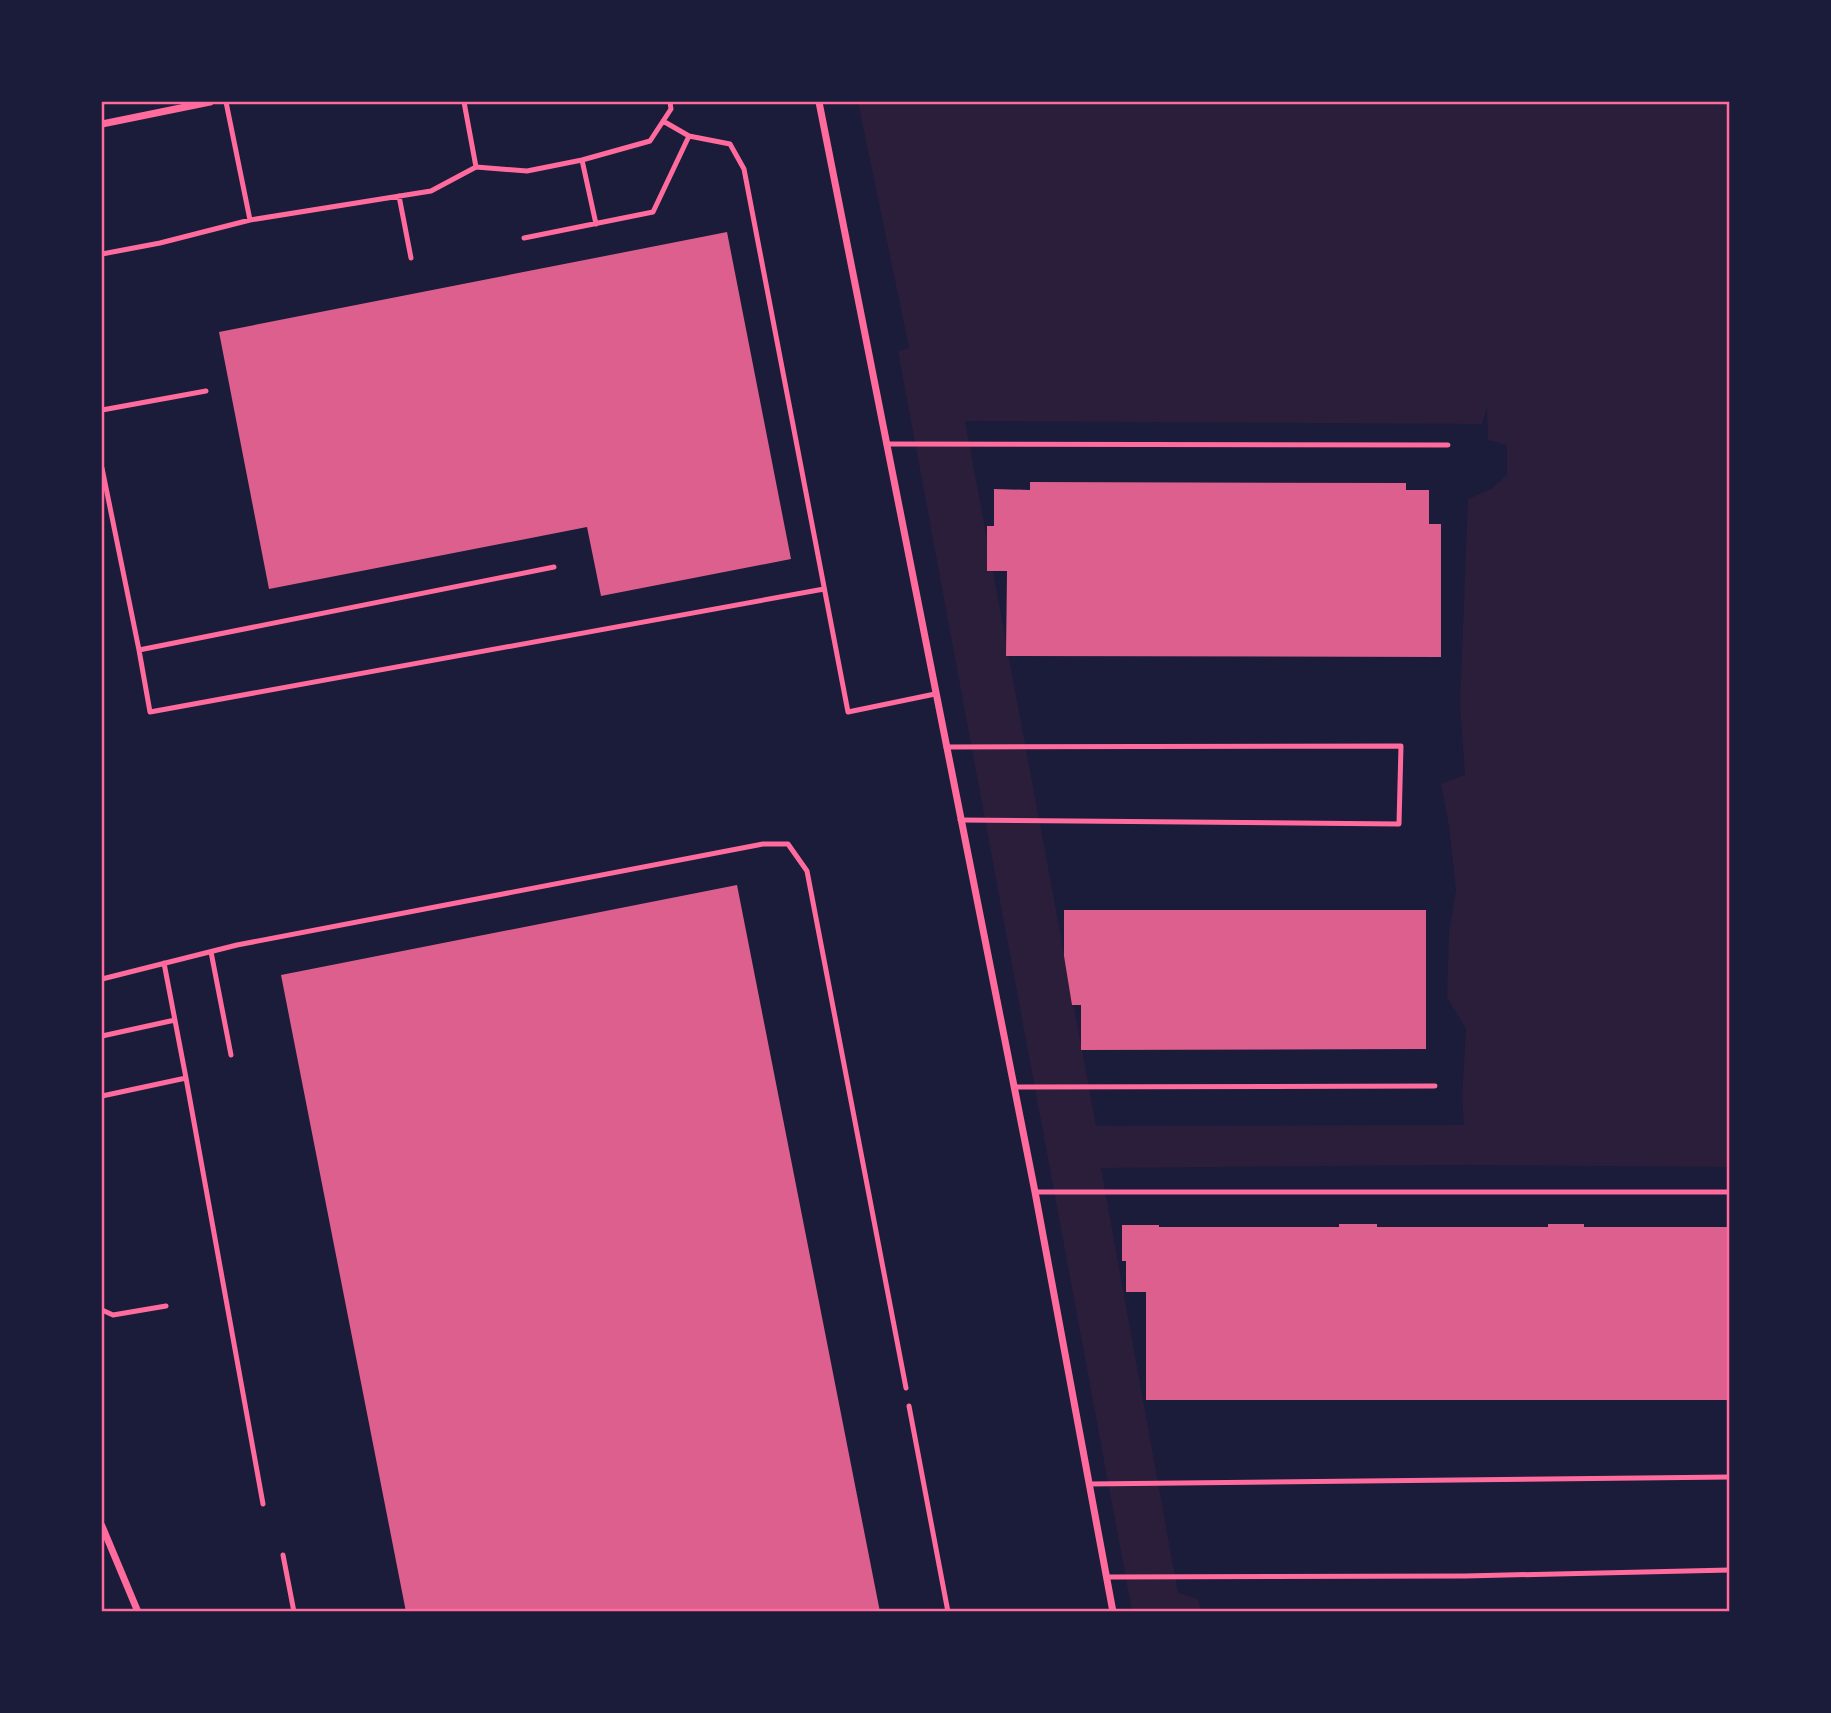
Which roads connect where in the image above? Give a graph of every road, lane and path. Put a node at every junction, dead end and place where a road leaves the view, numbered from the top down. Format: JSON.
{"nodes":[{"id":1,"x":211,"y":102,"type":"edge"},
{"id":2,"x":226,"y":102,"type":"edge"},
{"id":3,"x":464,"y":102,"type":"edge"},
{"id":4,"x":670,"y":102,"type":"edge"},
{"id":5,"x":819,"y":102,"type":"edge"},
{"id":6,"x":663,"y":121,"type":"junction"},
{"id":7,"x":102,"y":124,"type":"edge"},
{"id":8,"x":689,"y":136,"type":"junction"},
{"id":9,"x":582,"y":160,"type":"junction"},
{"id":10,"x":476,"y":167,"type":"junction"},
{"id":11,"x":399,"y":196,"type":"junction"},
{"id":12,"x":250,"y":220,"type":"junction"},
{"id":13,"x":597,"y":224,"type":"junction"},
{"id":14,"x":524,"y":238,"type":"dead end"},
{"id":15,"x":102,"y":254,"type":"edge"},
{"id":16,"x":411,"y":258,"type":"dead end"},
{"id":17,"x":206,"y":391,"type":"dead end"},
{"id":18,"x":102,"y":410,"type":"edge"},
{"id":19,"x":886,"y":444,"type":"junction"},
{"id":20,"x":1448,"y":445,"type":"dead end"},
{"id":21,"x":102,"y":468,"type":"edge"},
{"id":22,"x":554,"y":567,"type":"dead end"},
{"id":23,"x":824,"y":589,"type":"junction"},
{"id":24,"x":139,"y":650,"type":"junction"},
{"id":25,"x":935,"y":694,"type":"junction"},
{"id":26,"x":946,"y":747,"type":"junction"},
{"id":27,"x":960,"y":820,"type":"junction"},
{"id":28,"x":211,"y":951,"type":"junction"},
{"id":29,"x":164,"y":963,"type":"junction"},
{"id":30,"x":102,"y":979,"type":"edge"},
{"id":31,"x":175,"y":1020,"type":"junction"},
{"id":32,"x":102,"y":1036,"type":"edge"},
{"id":33,"x":231,"y":1055,"type":"dead end"},
{"id":34,"x":186,"y":1078,"type":"junction"},
{"id":35,"x":1435,"y":1086,"type":"dead end"},
{"id":36,"x":1014,"y":1087,"type":"junction"},
{"id":37,"x":102,"y":1096,"type":"edge"},
{"id":38,"x":1035,"y":1192,"type":"junction"},
{"id":39,"x":1730,"y":1192,"type":"edge"},
{"id":40,"x":166,"y":1306,"type":"dead end"},
{"id":41,"x":102,"y":1310,"type":"edge"},
{"id":42,"x":906,"y":1388,"type":"dead end"},
{"id":43,"x":909,"y":1406,"type":"dead end"},
{"id":44,"x":1730,"y":1477,"type":"edge"},
{"id":45,"x":1089,"y":1484,"type":"junction"},
{"id":46,"x":263,"y":1504,"type":"dead end"},
{"id":47,"x":102,"y":1526,"type":"edge"},
{"id":48,"x":284,"y":1555,"type":"dead end"},
{"id":49,"x":1730,"y":1570,"type":"edge"},
{"id":50,"x":1107,"y":1577,"type":"junction"},
{"id":51,"x":138,"y":1612,"type":"edge"},
{"id":52,"x":294,"y":1612,"type":"edge"},
{"id":53,"x":948,"y":1612,"type":"edge"},
{"id":54,"x":1114,"y":1612,"type":"edge"}],
"edges":[{"from":1,"to":7,"type":"street"},
{"from":2,"to":12,"type":"lane"},
{"from":3,"to":10,"type":"lane"},
{"from":4,"to":6,"type":"lane"},
{"from":5,"to":19,"type":"street"},
{"from":6,"to":8,"type":"lane"},
{"from":6,"to":9,"type":"lane"},
{"from":8,"to":13,"type":"lane"},
{"from":8,"to":23,"type":"lane"},
{"from":9,"to":10,"type":"lane"},
{"from":9,"to":13,"type":"lane"},
{"from":10,"to":11,"type":"lane"},
{"from":11,"to":12,"type":"lane"},
{"from":11,"to":16,"type":"lane"},
{"from":12,"to":15,"type":"lane"},
{"from":13,"to":14,"type":"lane"},
{"from":17,"to":18,"type":"lane"},
{"from":19,"to":20,"type":"lane"},
{"from":19,"to":25,"type":"street"},
{"from":21,"to":24,"type":"lane"},
{"from":22,"to":24,"type":"lane"},
{"from":23,"to":24,"type":"lane"},
{"from":23,"to":25,"type":"lane"},
{"from":25,"to":26,"type":"street"},
{"from":26,"to":27,"type":"street"},
{"from":26,"to":27,"type":"lane"},
{"from":27,"to":36,"type":"street"},
{"from":28,"to":29,"type":"lane"},
{"from":28,"to":33,"type":"lane"},
{"from":28,"to":42,"type":"lane"},
{"from":29,"to":30,"type":"lane"},
{"from":29,"to":31,"type":"lane"},
{"from":31,"to":32,"type":"lane"},
{"from":31,"to":34,"type":"lane"},
{"from":34,"to":37,"type":"lane"},
{"from":34,"to":46,"type":"lane"},
{"from":35,"to":36,"type":"lane"},
{"from":36,"to":38,"type":"street"},
{"from":38,"to":39,"type":"lane"},
{"from":38,"to":45,"type":"street"},
{"from":40,"to":41,"type":"lane"},
{"from":43,"to":53,"type":"lane"},
{"from":44,"to":45,"type":"lane"},
{"from":45,"to":50,"type":"street"},
{"from":47,"to":51,"type":"street"},
{"from":48,"to":52,"type":"lane"},
{"from":49,"to":50,"type":"lane"},
{"from":50,"to":54,"type":"street"}]}
